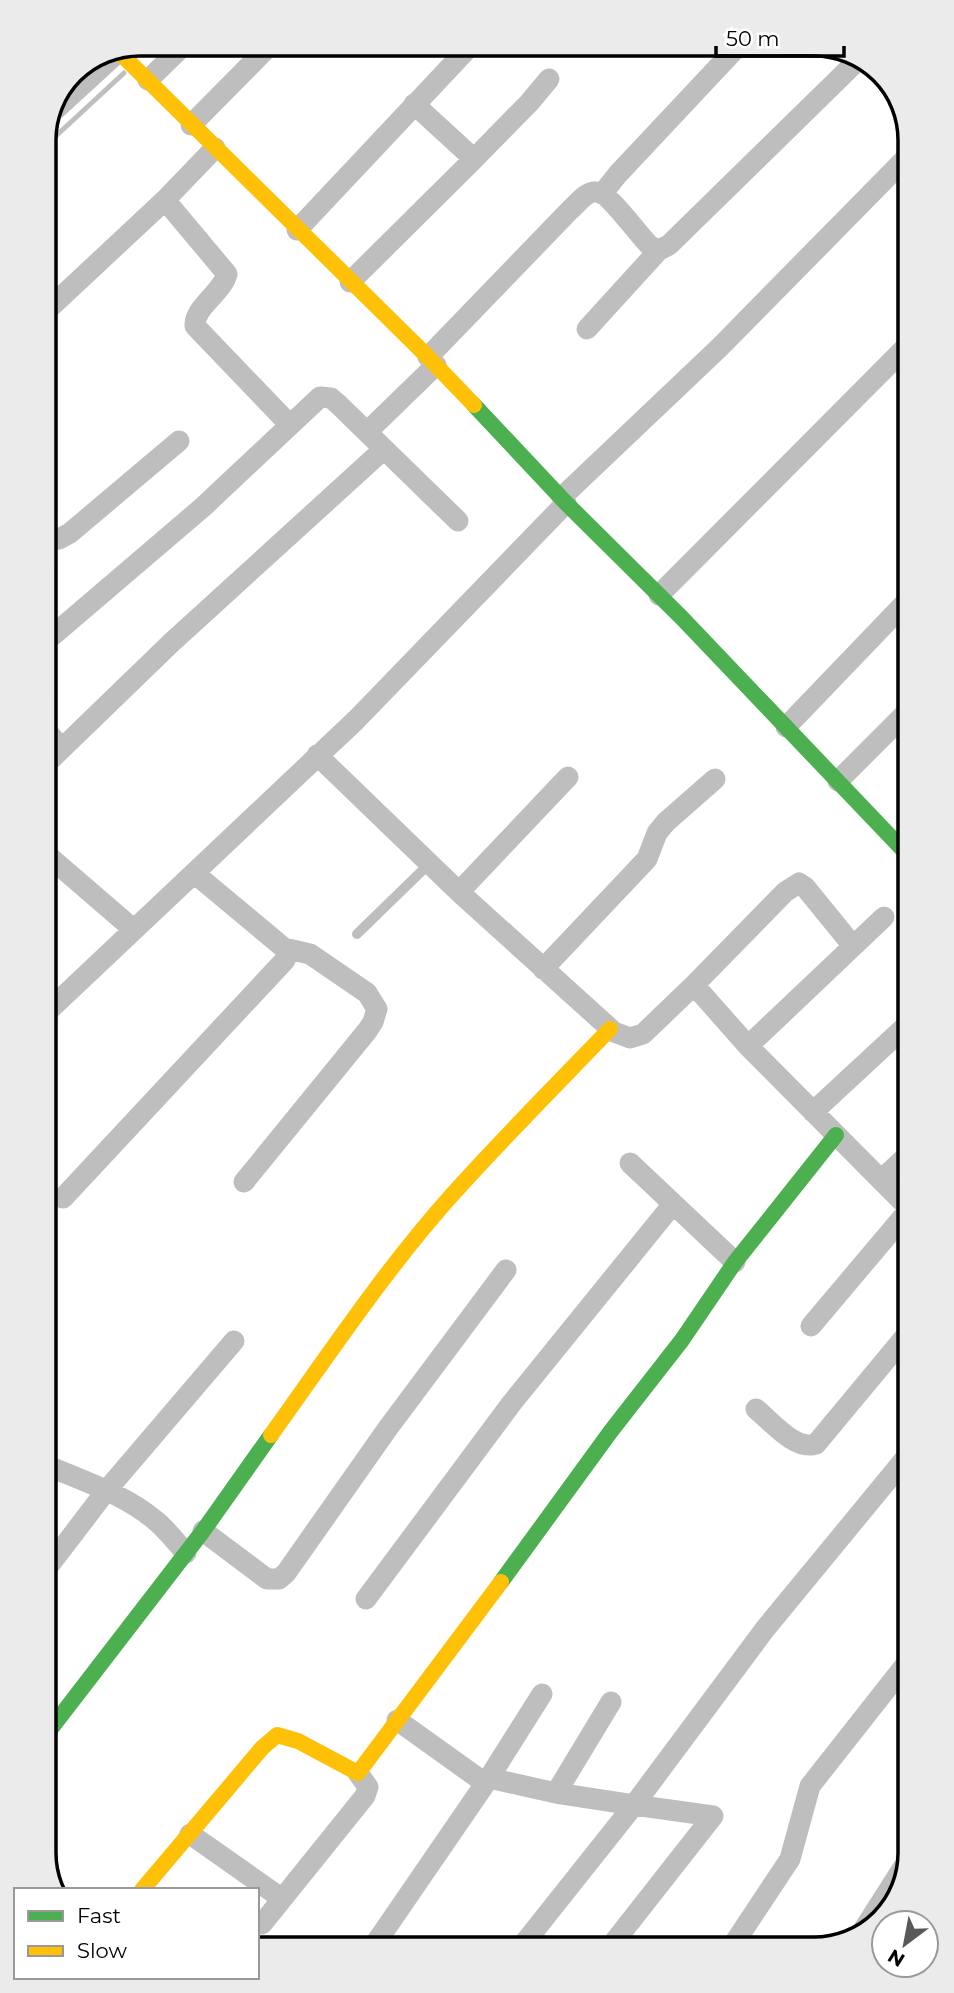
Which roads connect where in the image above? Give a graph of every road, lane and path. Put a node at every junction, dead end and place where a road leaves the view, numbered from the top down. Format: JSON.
{"nodes":[{"id":1,"x":173,"y":56,"type":"edge"},
{"id":2,"x":259,"y":56,"type":"edge"},
{"id":3,"x":460,"y":56,"type":"edge"},
{"id":4,"x":729,"y":56,"type":"edge"},
{"id":5,"x":124,"y":58,"type":"edge"},
{"id":6,"x":108,"y":62,"type":"edge"},
{"id":7,"x":852,"y":65,"type":"edge"},
{"id":8,"x":549,"y":79,"type":"dead end"},
{"id":9,"x":148,"y":80,"type":"junction"},
{"id":10,"x":67,"y":98,"type":"edge"},
{"id":11,"x":414,"y":104,"type":"junction"},
{"id":12,"x":191,"y":125,"type":"junction"},
{"id":13,"x":215,"y":148,"type":"junction"},
{"id":14,"x":474,"y":159,"type":"junction"},
{"id":15,"x":898,"y":166,"type":"edge"},
{"id":16,"x":603,"y":194,"type":"junction"},
{"id":17,"x":165,"y":200,"type":"junction"},
{"id":18,"x":297,"y":230,"type":"junction"},
{"id":19,"x":659,"y":250,"type":"junction"},
{"id":20,"x":350,"y":282,"type":"junction"},
{"id":21,"x":56,"y":302,"type":"edge"},
{"id":22,"x":587,"y":329,"type":"dead end"},
{"id":23,"x":898,"y":355,"type":"edge"},
{"id":24,"x":432,"y":361,"type":"junction"},
{"id":25,"x":290,"y":425,"type":"junction"},
{"id":26,"x":367,"y":432,"type":"junction"},
{"id":27,"x":179,"y":441,"type":"dead end"},
{"id":28,"x":384,"y":449,"type":"junction"},
{"id":29,"x":564,"y":500,"type":"junction"},
{"id":30,"x":458,"y":521,"type":"dead end"},
{"id":31,"x":56,"y":539,"type":"edge"},
{"id":32,"x":659,"y":595,"type":"junction"},
{"id":33,"x":898,"y":610,"type":"edge"},
{"id":34,"x":56,"y":633,"type":"edge"},
{"id":35,"x":898,"y":721,"type":"edge"},
{"id":36,"x":786,"y":727,"type":"junction"},
{"id":37,"x":56,"y":742,"type":"edge"},
{"id":38,"x":62,"y":748,"type":"junction"},
{"id":39,"x":56,"y":754,"type":"edge"},
{"id":40,"x":317,"y":755,"type":"junction"},
{"id":41,"x":569,"y":778,"type":"dead end"},
{"id":42,"x":715,"y":779,"type":"dead end"},
{"id":43,"x":838,"y":781,"type":"junction"},
{"id":44,"x":898,"y":839,"type":"edge"},
{"id":45,"x":56,"y":863,"type":"edge"},
{"id":46,"x":429,"y":864,"type":"junction"},
{"id":47,"x":194,"y":873,"type":"junction"},
{"id":48,"x":459,"y":892,"type":"junction"},
{"id":49,"x":884,"y":917,"type":"dead end"},
{"id":50,"x":133,"y":929,"type":"junction"},
{"id":51,"x":357,"y":934,"type":"dead end"},
{"id":52,"x":853,"y":946,"type":"junction"},
{"id":53,"x":284,"y":948,"type":"junction"},
{"id":54,"x":543,"y":969,"type":"junction"},
{"id":55,"x":694,"y":985,"type":"junction"},
{"id":56,"x":56,"y":1004,"type":"edge"},
{"id":57,"x":610,"y":1029,"type":"junction"},
{"id":58,"x":898,"y":1033,"type":"edge"},
{"id":59,"x":748,"y":1046,"type":"junction"},
{"id":60,"x":813,"y":1112,"type":"junction"},
{"id":61,"x":836,"y":1135,"type":"junction"},
{"id":62,"x":630,"y":1163,"type":"dead end"},
{"id":63,"x":898,"y":1164,"type":"edge"},
{"id":64,"x":881,"y":1180,"type":"junction"},
{"id":65,"x":244,"y":1182,"type":"dead end"},
{"id":66,"x":63,"y":1198,"type":"dead end"},
{"id":67,"x":898,"y":1198,"type":"edge"},
{"id":68,"x":673,"y":1204,"type":"junction"},
{"id":69,"x":898,"y":1221,"type":"edge"},
{"id":70,"x":735,"y":1262,"type":"junction"},
{"id":71,"x":506,"y":1270,"type":"dead end"},
{"id":72,"x":811,"y":1326,"type":"dead end"},
{"id":73,"x":234,"y":1341,"type":"dead end"},
{"id":74,"x":898,"y":1345,"type":"edge"},
{"id":75,"x":756,"y":1409,"type":"dead end"},
{"id":76,"x":898,"y":1467,"type":"edge"},
{"id":77,"x":56,"y":1469,"type":"edge"},
{"id":78,"x":106,"y":1491,"type":"junction"},
{"id":79,"x":195,"y":1541,"type":"junction"},
{"id":80,"x":56,"y":1557,"type":"edge"},
{"id":81,"x":366,"y":1598,"type":"dead end"},
{"id":82,"x":898,"y":1674,"type":"edge"},
{"id":83,"x":542,"y":1694,"type":"dead end"},
{"id":84,"x":611,"y":1702,"type":"dead end"},
{"id":85,"x":397,"y":1720,"type":"junction"},
{"id":86,"x":56,"y":1721,"type":"edge"},
{"id":87,"x":358,"y":1773,"type":"junction"},
{"id":88,"x":487,"y":1781,"type":"junction"},
{"id":89,"x":556,"y":1793,"type":"junction"},
{"id":90,"x":634,"y":1805,"type":"junction"},
{"id":91,"x":190,"y":1834,"type":"junction"},
{"id":92,"x":144,"y":1888,"type":"edge"},
{"id":93,"x":889,"y":1889,"type":"edge"},
{"id":94,"x":281,"y":1898,"type":"junction"},
{"id":95,"x":879,"y":1905,"type":"edge"},
{"id":96,"x":262,"y":1924,"type":"dead end"},
{"id":97,"x":380,"y":1937,"type":"edge"},
{"id":98,"x":529,"y":1937,"type":"edge"},
{"id":99,"x":618,"y":1937,"type":"edge"},
{"id":100,"x":738,"y":1937,"type":"edge"}],
"edges":[{"from":1,"to":9,"type":"street"},
{"from":2,"to":12,"type":"street"},
{"from":3,"to":11,"type":"street"},
{"from":4,"to":16,"type":"street"},
{"from":5,"to":9,"type":"street"},
{"from":6,"to":10,"type":"street"},
{"from":7,"to":19,"type":"street"},
{"from":8,"to":14,"type":"street"},
{"from":9,"to":12,"type":"street"},
{"from":11,"to":14,"type":"street"},
{"from":11,"to":18,"type":"street"},
{"from":12,"to":13,"type":"street"},
{"from":13,"to":17,"type":"street"},
{"from":13,"to":18,"type":"street"},
{"from":14,"to":20,"type":"street"},
{"from":15,"to":29,"type":"street"},
{"from":16,"to":19,"type":"street"},
{"from":16,"to":24,"type":"street"},
{"from":17,"to":21,"type":"street"},
{"from":17,"to":25,"type":"street"},
{"from":18,"to":20,"type":"street"},
{"from":19,"to":22,"type":"street"},
{"from":20,"to":24,"type":"street"},
{"from":23,"to":32,"type":"street"},
{"from":24,"to":26,"type":"street"},
{"from":24,"to":29,"type":"street"},
{"from":25,"to":26,"type":"street"},
{"from":25,"to":34,"type":"street"},
{"from":26,"to":28,"type":"street"},
{"from":27,"to":31,"type":"street"},
{"from":28,"to":30,"type":"street"},
{"from":28,"to":38,"type":"street"},
{"from":29,"to":32,"type":"street"},
{"from":29,"to":40,"type":"street"},
{"from":32,"to":36,"type":"street"},
{"from":33,"to":36,"type":"street"},
{"from":35,"to":43,"type":"street"},
{"from":36,"to":43,"type":"street"},
{"from":37,"to":38,"type":"street"},
{"from":38,"to":39,"type":"street"},
{"from":40,"to":46,"type":"street"},
{"from":40,"to":47,"type":"street"},
{"from":41,"to":48,"type":"street"},
{"from":42,"to":54,"type":"street"},
{"from":43,"to":44,"type":"street"},
{"from":45,"to":50,"type":"street"},
{"from":46,"to":48,"type":"street"},
{"from":46,"to":51,"type":"lane"},
{"from":47,"to":50,"type":"street"},
{"from":47,"to":53,"type":"street"},
{"from":48,"to":54,"type":"street"},
{"from":49,"to":52,"type":"street"},
{"from":50,"to":56,"type":"street"},
{"from":52,"to":55,"type":"street"},
{"from":52,"to":59,"type":"street"},
{"from":53,"to":65,"type":"street"},
{"from":53,"to":66,"type":"street"},
{"from":54,"to":57,"type":"street"},
{"from":55,"to":57,"type":"street"},
{"from":55,"to":59,"type":"street"},
{"from":57,"to":79,"type":"street"},
{"from":58,"to":60,"type":"street"},
{"from":59,"to":60,"type":"street"},
{"from":60,"to":61,"type":"street"},
{"from":61,"to":64,"type":"street"},
{"from":61,"to":70,"type":"street"},
{"from":62,"to":68,"type":"street"},
{"from":63,"to":64,"type":"street"},
{"from":64,"to":67,"type":"street"},
{"from":68,"to":70,"type":"street"},
{"from":68,"to":81,"type":"street"},
{"from":69,"to":72,"type":"street"},
{"from":70,"to":85,"type":"street"},
{"from":71,"to":79,"type":"street"},
{"from":73,"to":78,"type":"street"},
{"from":74,"to":75,"type":"street"},
{"from":76,"to":90,"type":"street"},
{"from":77,"to":78,"type":"street"},
{"from":78,"to":79,"type":"street"},
{"from":78,"to":80,"type":"street"},
{"from":79,"to":86,"type":"street"},
{"from":82,"to":100,"type":"street"},
{"from":83,"to":88,"type":"street"},
{"from":84,"to":89,"type":"street"},
{"from":85,"to":87,"type":"street"},
{"from":85,"to":88,"type":"street"},
{"from":87,"to":91,"type":"street"},
{"from":87,"to":94,"type":"street"},
{"from":88,"to":89,"type":"street"},
{"from":88,"to":97,"type":"street"},
{"from":89,"to":90,"type":"street"},
{"from":90,"to":98,"type":"street"},
{"from":90,"to":99,"type":"street"},
{"from":91,"to":92,"type":"street"},
{"from":91,"to":94,"type":"street"},
{"from":93,"to":95,"type":"street"},
{"from":94,"to":96,"type":"street"}]}
